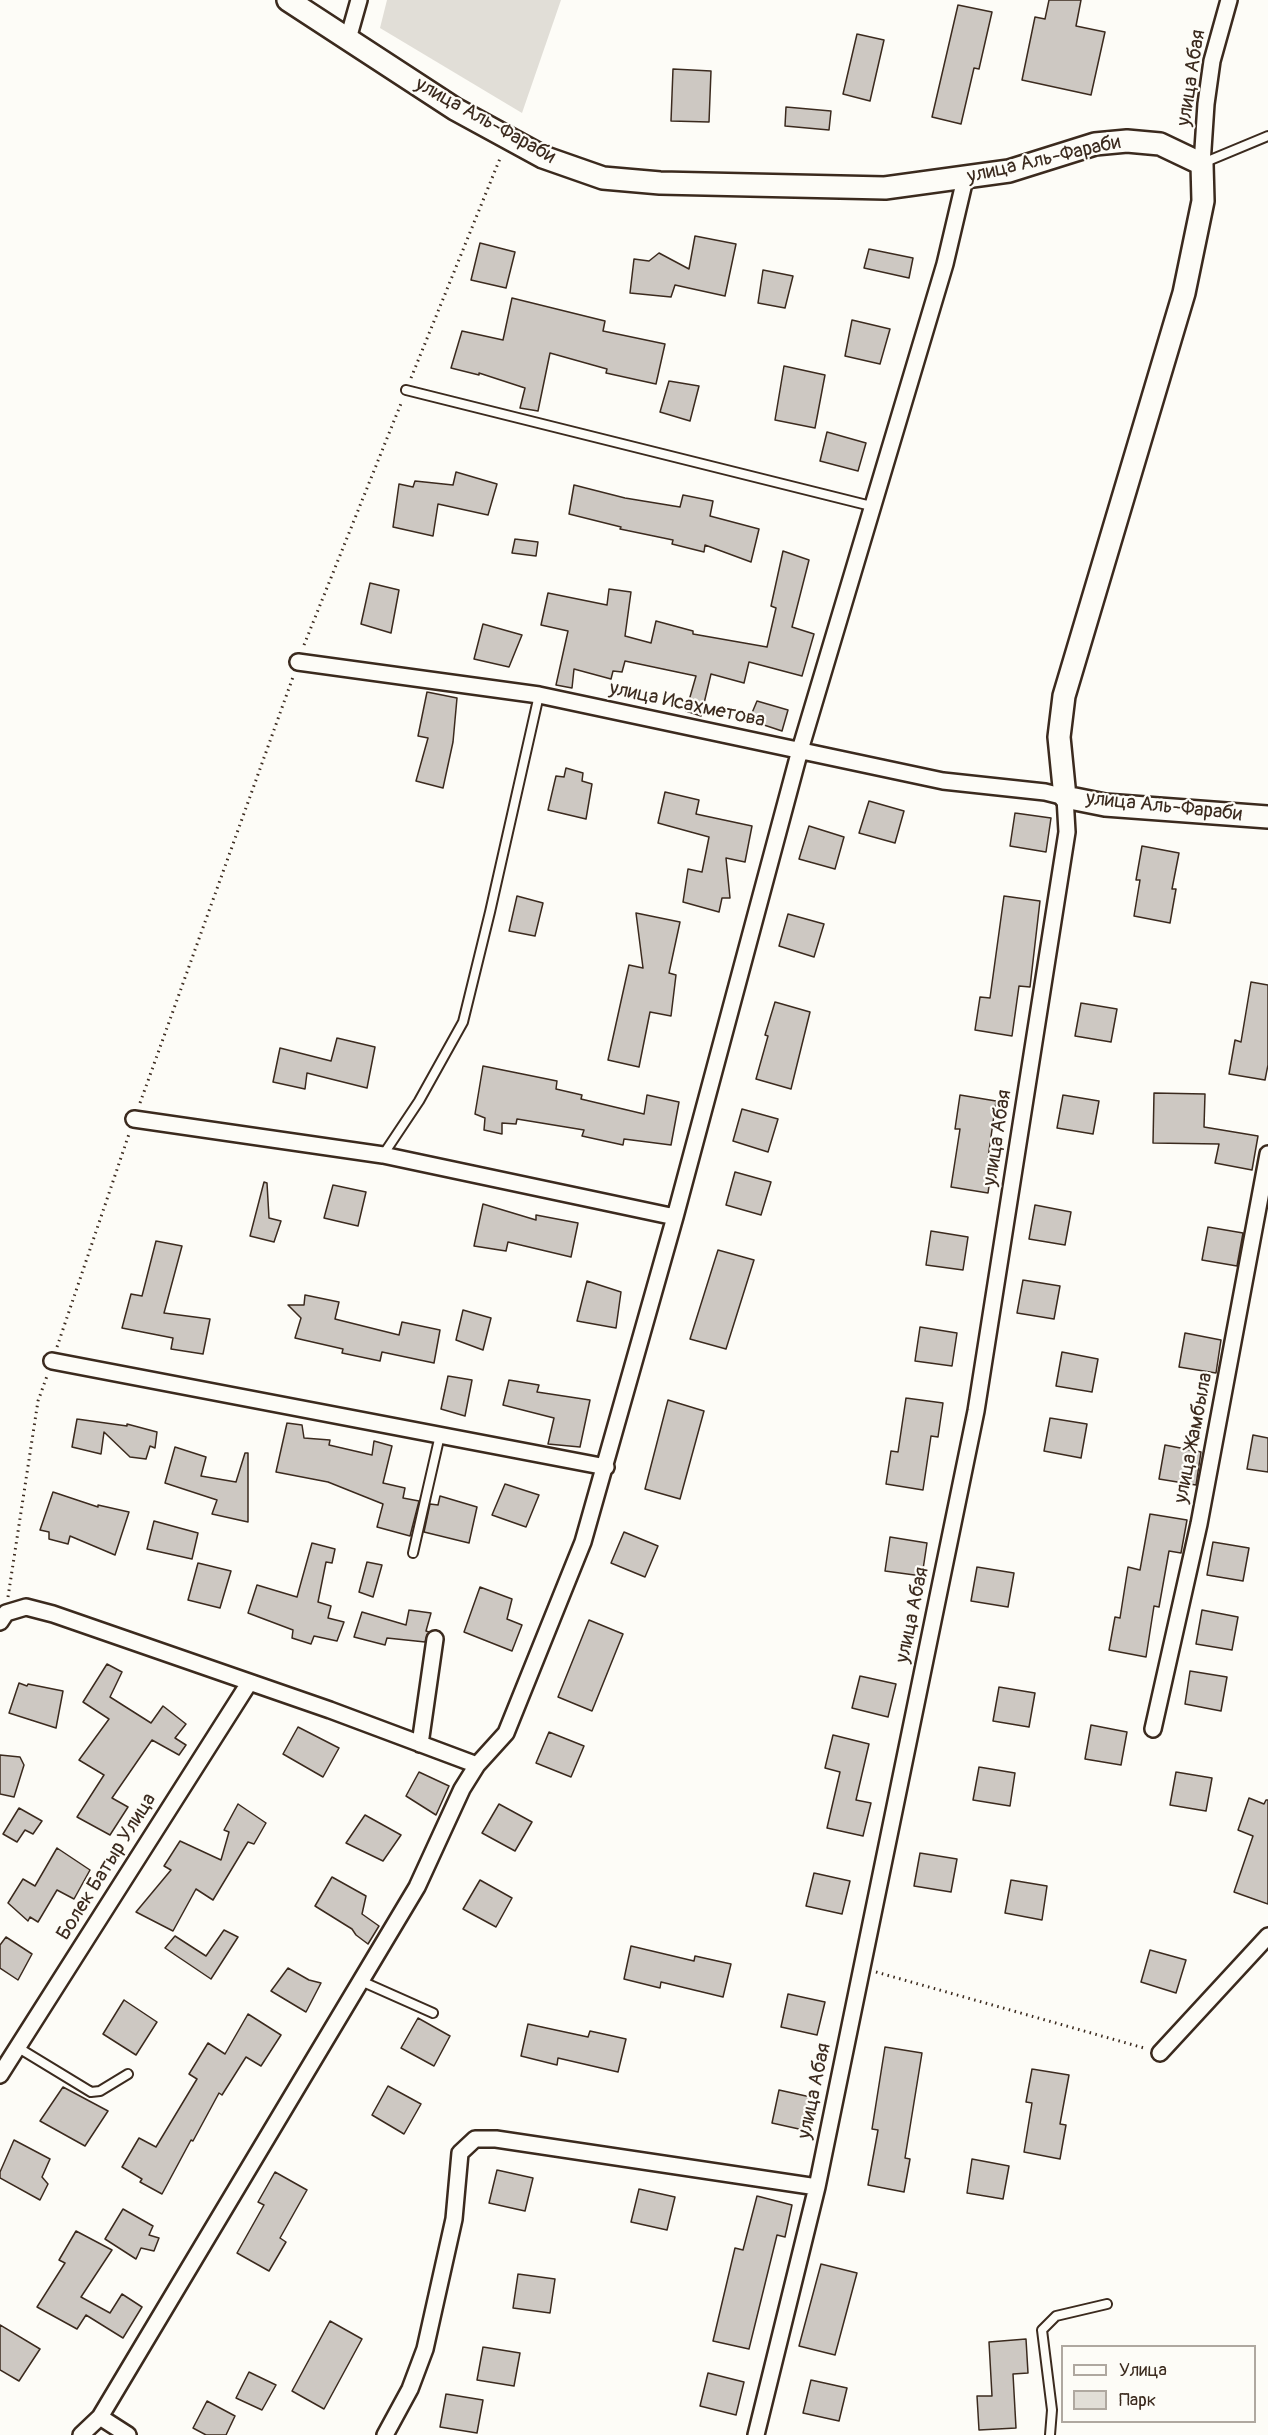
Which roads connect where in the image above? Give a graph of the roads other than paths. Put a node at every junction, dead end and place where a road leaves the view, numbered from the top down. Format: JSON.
{"nodes":[{"id":1,"x":288,"y":0,"type":"edge"},
{"id":2,"x":359,"y":0,"type":"edge"},
{"id":3,"x":1229,"y":0,"type":"edge"},
{"id":4,"x":348,"y":39,"type":"junction"},
{"id":5,"x":1268,"y":136,"type":"edge"},
{"id":6,"x":1202,"y":164,"type":"junction"},
{"id":7,"x":965,"y":179,"type":"junction"},
{"id":8,"x":406,"y":390,"type":"road end"},
{"id":9,"x":871,"y":506,"type":"junction"},
{"id":10,"x":298,"y":662,"type":"road end"},
{"id":11,"x":539,"y":695,"type":"junction"},
{"id":12,"x":800,"y":750,"type":"junction"},
{"id":13,"x":1065,"y":797,"type":"junction"},
{"id":14,"x":1268,"y":817,"type":"edge"},
{"id":15,"x":134,"y":1119,"type":"road end"},
{"id":16,"x":1268,"y":1154,"type":"edge"},
{"id":17,"x":383,"y":1155,"type":"junction"},
{"id":18,"x":675,"y":1216,"type":"junction"},
{"id":19,"x":52,"y":1361,"type":"road end"},
{"id":20,"x":440,"y":1436,"type":"junction"},
{"id":21,"x":606,"y":1467,"type":"junction"},
{"id":22,"x":413,"y":1554,"type":"dead end"},
{"id":23,"x":3,"y":1618,"type":"edge"},
{"id":24,"x":435,"y":1639,"type":"dead end"},
{"id":25,"x":249,"y":1683,"type":"junction"},
{"id":26,"x":1153,"y":1729,"type":"dead end"},
{"id":27,"x":420,"y":1744,"type":"junction"},
{"id":28,"x":477,"y":1765,"type":"junction"},
{"id":29,"x":1268,"y":1936,"type":"edge"},
{"id":30,"x":361,"y":1981,"type":"junction"},
{"id":31,"x":433,"y":2013,"type":"dead end"},
{"id":32,"x":17,"y":2047,"type":"junction"},
{"id":33,"x":1160,"y":2053,"type":"road end"},
{"id":34,"x":128,"y":2074,"type":"dead end"},
{"id":35,"x":0,"y":2075,"type":"edge"},
{"id":36,"x":817,"y":2187,"type":"junction"},
{"id":37,"x":1107,"y":2304,"type":"dead end"},
{"id":38,"x":100,"y":2417,"type":"junction"},
{"id":39,"x":81,"y":2435,"type":"edge"},
{"id":40,"x":128,"y":2435,"type":"edge"},
{"id":41,"x":385,"y":2435,"type":"edge"},
{"id":42,"x":756,"y":2435,"type":"edge"},
{"id":43,"x":1050,"y":2435,"type":"edge"}],
"edges":[{"from":1,"to":4,"type":"street","name":"улица Аль-Фараби"},
{"from":2,"to":4,"type":"street"},
{"from":3,"to":6,"type":"street","name":"улица Абая"},
{"from":4,"to":7,"type":"street","name":"улица Аль-Фараби"},
{"from":5,"to":6,"type":"lane"},
{"from":6,"to":7,"type":"street","name":"улица Аль-Фараби"},
{"from":6,"to":13,"type":"street","name":"улица Аль-Фараби"},
{"from":7,"to":9,"type":"street"},
{"from":8,"to":9,"type":"lane"},
{"from":9,"to":12,"type":"street"},
{"from":10,"to":11,"type":"street","name":"улица Исахметова"},
{"from":11,"to":12,"type":"street","name":"улица Исахметова"},
{"from":11,"to":17,"type":"lane"},
{"from":12,"to":13,"type":"street","name":"улица Исахметова"},
{"from":12,"to":18,"type":"street"},
{"from":13,"to":14,"type":"street","name":"улица Аль-Фараби"},
{"from":13,"to":36,"type":"street","name":"улица Абая"},
{"from":15,"to":17,"type":"street"},
{"from":16,"to":26,"type":"street","name":"улица Жамбыла"},
{"from":17,"to":18,"type":"street"},
{"from":18,"to":21,"type":"street"},
{"from":19,"to":20,"type":"street"},
{"from":20,"to":21,"type":"street"},
{"from":20,"to":22,"type":"lane"},
{"from":21,"to":28,"type":"street"},
{"from":23,"to":25,"type":"street"},
{"from":24,"to":27,"type":"street"},
{"from":25,"to":27,"type":"street"},
{"from":25,"to":32,"type":"street","name":"Болек Батыр Улица"},
{"from":27,"to":28,"type":"street"},
{"from":28,"to":30,"type":"street"},
{"from":29,"to":33,"type":"street"},
{"from":30,"to":31,"type":"lane"},
{"from":30,"to":38,"type":"street"},
{"from":32,"to":34,"type":"lane"},
{"from":32,"to":35,"type":"street","name":"Болек Батыр Улица"},
{"from":36,"to":41,"type":"street"},
{"from":36,"to":42,"type":"street","name":"улица Абая"},
{"from":37,"to":43,"type":"lane"},
{"from":38,"to":39,"type":"street"},
{"from":38,"to":40,"type":"street"}]}
